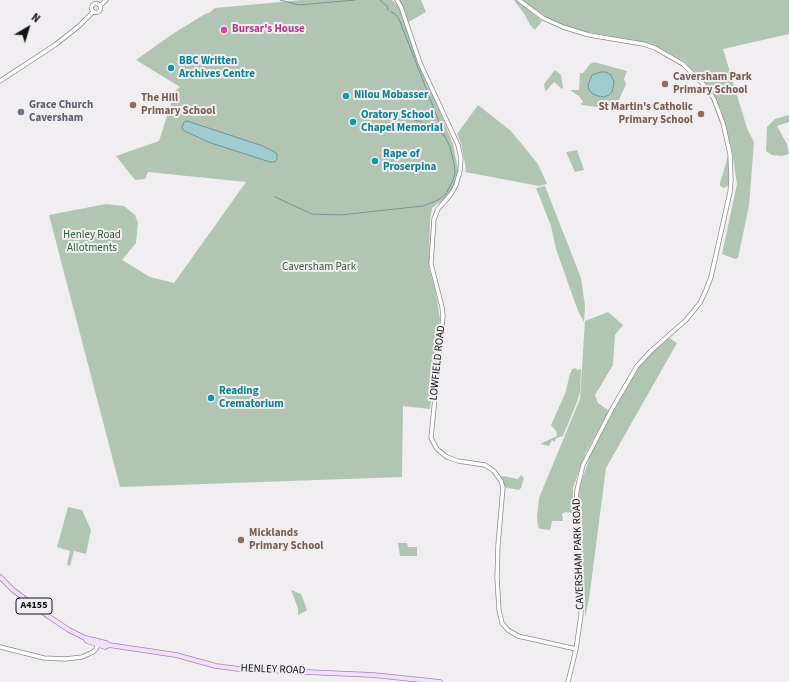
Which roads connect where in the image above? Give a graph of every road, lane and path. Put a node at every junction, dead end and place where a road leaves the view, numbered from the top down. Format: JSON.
{"nodes":[{"id":1,"x":89,"y":0,"type":"edge"},
{"id":2,"x":106,"y":0,"type":"edge"},
{"id":3,"x":397,"y":0,"type":"edge"},
{"id":4,"x":519,"y":0,"type":"edge"},
{"id":5,"x":93,"y":5,"type":"junction"},
{"id":6,"x":100,"y":6,"type":"junction"},
{"id":7,"x":93,"y":12,"type":"junction"},
{"id":8,"x":0,"y":81,"type":"edge"},
{"id":9,"x":0,"y":577,"type":"edge"},
{"id":10,"x":96,"y":643,"type":"junction"},
{"id":11,"x":0,"y":647,"type":"edge"},
{"id":12,"x":576,"y":649,"type":"junction"},
{"id":13,"x":440,"y":682,"type":"edge"},
{"id":14,"x":568,"y":682,"type":"edge"}],
"edges":[{"from":1,"to":5,"type":"street"},
{"from":2,"to":6,"type":"street"},
{"from":3,"to":12,"type":"street","name":"LOWFIELD ROAD"},
{"from":4,"to":12,"type":"street","name":"CAVERSHAM PARK ROAD"},
{"from":5,"to":6,"type":"street"},
{"from":5,"to":7,"type":"street"},
{"from":6,"to":7,"type":"street"},
{"from":7,"to":8,"type":"street"},
{"from":9,"to":10,"type":"main road","number":"A4155"},
{"from":10,"to":11,"type":"street"},
{"from":10,"to":13,"type":"main road","name":"HENLEY ROAD"},
{"from":12,"to":14,"type":"street","name":"CAVERSHAM PARK ROAD"}]}
